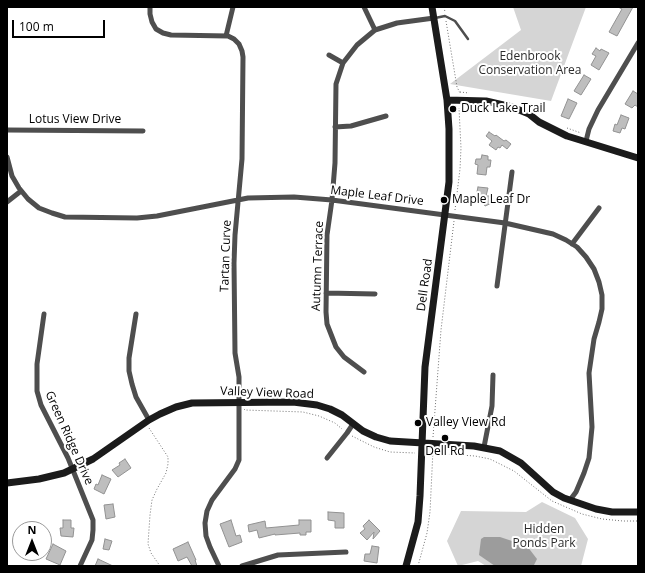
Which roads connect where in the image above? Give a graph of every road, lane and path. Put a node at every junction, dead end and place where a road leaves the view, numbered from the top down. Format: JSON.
{"nodes":[{"id":1,"x":150,"y":7,"type":"edge"},
{"id":2,"x":233,"y":7,"type":"edge"},
{"id":3,"x":364,"y":7,"type":"edge"},
{"id":4,"x":432,"y":7,"type":"edge"},
{"id":5,"x":444,"y":7,"type":"edge"},
{"id":6,"x":446,"y":16,"type":"junction"},
{"id":7,"x":434,"y":18,"type":"junction"},
{"id":8,"x":375,"y":30,"type":"junction"},
{"id":9,"x":226,"y":36,"type":"junction"},
{"id":10,"x":468,"y":39,"type":"dead end"},
{"id":11,"x":638,"y":43,"type":"edge"},
{"id":12,"x":329,"y":56,"type":"dead end"},
{"id":13,"x":343,"y":63,"type":"junction"},
{"id":14,"x":458,"y":99,"type":"junction"},
{"id":15,"x":447,"y":100,"type":"junction"},
{"id":16,"x":386,"y":116,"type":"dead end"},
{"id":17,"x":335,"y":127,"type":"junction"},
{"id":18,"x":7,"y":130,"type":"edge"},
{"id":19,"x":144,"y":131,"type":"dead end"},
{"id":20,"x":586,"y":141,"type":"junction"},
{"id":21,"x":7,"y":157,"type":"edge"},
{"id":22,"x":638,"y":158,"type":"edge"},
{"id":23,"x":512,"y":172,"type":"dead end"},
{"id":24,"x":21,"y":191,"type":"junction"},
{"id":25,"x":239,"y":200,"type":"junction"},
{"id":26,"x":332,"y":200,"type":"junction"},
{"id":27,"x":7,"y":202,"type":"edge"},
{"id":28,"x":599,"y":208,"type":"dead end"},
{"id":29,"x":446,"y":215,"type":"junction"},
{"id":30,"x":454,"y":216,"type":"junction"},
{"id":31,"x":505,"y":223,"type":"junction"},
{"id":32,"x":572,"y":244,"type":"junction"},
{"id":33,"x":497,"y":286,"type":"dead end"},
{"id":34,"x":326,"y":293,"type":"junction"},
{"id":35,"x":375,"y":294,"type":"dead end"},
{"id":36,"x":44,"y":314,"type":"dead end"},
{"id":37,"x":136,"y":314,"type":"dead end"},
{"id":38,"x":364,"y":372,"type":"dead end"},
{"id":39,"x":493,"y":375,"type":"dead end"},
{"id":40,"x":239,"y":402,"type":"junction"},
{"id":41,"x":148,"y":421,"type":"junction"},
{"id":42,"x":353,"y":424,"type":"junction"},
{"id":43,"x":348,"y":433,"type":"junction"},
{"id":44,"x":422,"y":444,"type":"junction"},
{"id":45,"x":433,"y":444,"type":"junction"},
{"id":46,"x":484,"y":447,"type":"junction"},
{"id":47,"x":421,"y":453,"type":"junction"},
{"id":48,"x":432,"y":454,"type":"junction"},
{"id":49,"x":328,"y":458,"type":"dead end"},
{"id":50,"x":73,"y":468,"type":"junction"},
{"id":51,"x":7,"y":483,"type":"edge"},
{"id":52,"x":570,"y":500,"type":"junction"},
{"id":53,"x":638,"y":512,"type":"edge"},
{"id":54,"x":638,"y":521,"type":"edge"},
{"id":55,"x":346,"y":552,"type":"dead end"},
{"id":56,"x":80,"y":566,"type":"edge"},
{"id":57,"x":160,"y":566,"type":"edge"},
{"id":58,"x":220,"y":566,"type":"edge"},
{"id":59,"x":242,"y":566,"type":"edge"},
{"id":60,"x":406,"y":566,"type":"edge"},
{"id":61,"x":418,"y":566,"type":"edge"}],
"edges":[{"from":1,"to":9,"type":"street"},
{"from":2,"to":9,"type":"street"},
{"from":3,"to":8,"type":"street"},
{"from":4,"to":7,"type":"street","name":"Dell Road"},
{"from":5,"to":6,"type":"path"},
{"from":6,"to":7,"type":"lane"},
{"from":6,"to":10,"type":"lane"},
{"from":6,"to":14,"type":"path"},
{"from":7,"to":8,"type":"street","name":"Autumn Terrace"},
{"from":7,"to":15,"type":"street","name":"Dell Road"},
{"from":8,"to":13,"type":"street","name":"Autumn Terrace"},
{"from":9,"to":25,"type":"street","name":"Tartan Curve"},
{"from":11,"to":20,"type":"street"},
{"from":12,"to":13,"type":"street"},
{"from":13,"to":17,"type":"street","name":"Autumn Terrace"},
{"from":14,"to":15,"type":"street"},
{"from":14,"to":20,"type":"street"},
{"from":14,"to":30,"type":"path"},
{"from":15,"to":29,"type":"street","name":"Dell Road"},
{"from":16,"to":17,"type":"street"},
{"from":17,"to":26,"type":"street","name":"Autumn Terrace"},
{"from":18,"to":19,"type":"street","name":"Lotus View Drive"},
{"from":20,"to":22,"type":"street"},
{"from":21,"to":24,"type":"street","name":"Maple Leaf Drive"},
{"from":23,"to":31,"type":"street"},
{"from":24,"to":25,"type":"street","name":"Maple Leaf Drive"},
{"from":24,"to":27,"type":"street"},
{"from":25,"to":26,"type":"street","name":"Maple Leaf Drive"},
{"from":25,"to":40,"type":"street","name":"Tartan Curve"},
{"from":26,"to":29,"type":"street","name":"Maple Leaf Drive"},
{"from":26,"to":34,"type":"street","name":"Autumn Terrace"},
{"from":28,"to":32,"type":"street"},
{"from":29,"to":30,"type":"street","name":"Maple Leaf Drive"},
{"from":29,"to":44,"type":"street","name":"Dell Road"},
{"from":30,"to":31,"type":"street","name":"Maple Leaf Drive"},
{"from":30,"to":45,"type":"path"},
{"from":31,"to":32,"type":"street","name":"Maple Leaf Drive"},
{"from":31,"to":33,"type":"street"},
{"from":32,"to":52,"type":"street","name":"Maple Leaf Drive"},
{"from":34,"to":35,"type":"street"},
{"from":34,"to":38,"type":"street","name":"Autumn Terrace"},
{"from":36,"to":50,"type":"street","name":"Green Ridge Drive"},
{"from":37,"to":41,"type":"street"},
{"from":39,"to":46,"type":"street"},
{"from":40,"to":41,"type":"street","name":"Valley View Road"},
{"from":40,"to":42,"type":"street","name":"Valley View Road"},
{"from":40,"to":43,"type":"path"},
{"from":40,"to":58,"type":"street","name":"Tartan Curve"},
{"from":41,"to":50,"type":"street","name":"Valley View Road"},
{"from":41,"to":57,"type":"path"},
{"from":42,"to":43,"type":"street"},
{"from":42,"to":44,"type":"street","name":"Valley View Road"},
{"from":43,"to":47,"type":"path"},
{"from":43,"to":49,"type":"street"},
{"from":44,"to":45,"type":"street","name":"Valley View Road"},
{"from":44,"to":47,"type":"street","name":"Dell Road"},
{"from":45,"to":46,"type":"street","name":"Valley View Road"},
{"from":45,"to":48,"type":"path"},
{"from":46,"to":52,"type":"street","name":"Valley View Road"},
{"from":47,"to":48,"type":"path"},
{"from":47,"to":60,"type":"street","name":"Dell Road"},
{"from":48,"to":54,"type":"path"},
{"from":48,"to":61,"type":"path"},
{"from":50,"to":51,"type":"street","name":"Valley View Road"},
{"from":50,"to":56,"type":"street","name":"Green Ridge Drive"},
{"from":52,"to":53,"type":"street","name":"Valley View Road"},
{"from":55,"to":59,"type":"street"}]}
